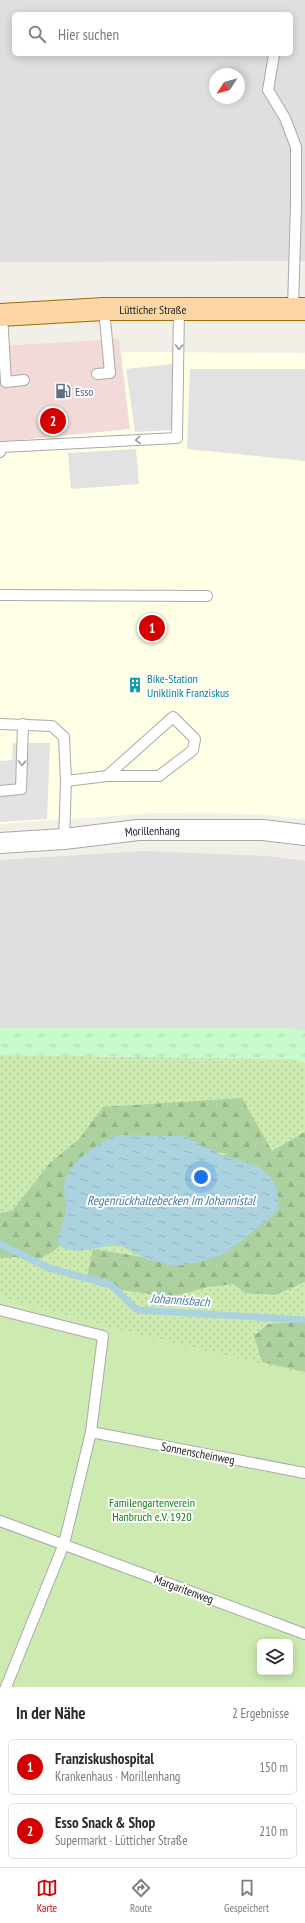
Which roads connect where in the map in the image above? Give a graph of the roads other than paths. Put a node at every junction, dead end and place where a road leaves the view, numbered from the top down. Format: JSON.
{"nodes":[{"id":1,"x":274,"y":56,"type":"edge"},
{"id":2,"x":179,"y":308,"type":"junction"},
{"id":3,"x":299,"y":308,"type":"edge"},
{"id":4,"x":104,"y":309,"type":"junction"},
{"id":5,"x":1,"y":315,"type":"edge"},
{"id":6,"x":97,"y":374,"type":"dead end"},
{"id":7,"x":24,"y":380,"type":"dead end"},
{"id":8,"x":0,"y":452,"type":"edge"},
{"id":9,"x":0,"y":595,"type":"edge"},
{"id":10,"x":207,"y":596,"type":"dead end"},
{"id":11,"x":0,"y":724,"type":"edge"},
{"id":12,"x":23,"y":724,"type":"junction"},
{"id":13,"x":107,"y":776,"type":"junction"},
{"id":14,"x":66,"y":781,"type":"junction"},
{"id":15,"x":0,"y":791,"type":"edge"},
{"id":16,"x":305,"y":835,"type":"edge"},
{"id":17,"x":64,"y":839,"type":"junction"},
{"id":18,"x":0,"y":843,"type":"edge"},
{"id":19,"x":0,"y":1310,"type":"edge"},
{"id":20,"x":91,"y":1432,"type":"junction"},
{"id":21,"x":305,"y":1473,"type":"edge"},
{"id":22,"x":0,"y":1521,"type":"edge"},
{"id":23,"x":64,"y":1544,"type":"junction"},
{"id":24,"x":305,"y":1634,"type":"edge"},
{"id":25,"x":6,"y":1687,"type":"edge"}],
"edges":[{"from":1,"to":3,"type":"lane"},
{"from":2,"to":3,"type":"main road","name":"Lütticher Straße"},
{"from":2,"to":4,"type":"main road","name":"Lütticher Straße"},
{"from":2,"to":8,"type":"lane","one_way":true},
{"from":4,"to":5,"type":"main road","name":"Lütticher Straße"},
{"from":4,"to":6,"type":"lane"},
{"from":5,"to":7,"type":"lane"},
{"from":9,"to":10,"type":"lane"},
{"from":11,"to":12,"type":"lane"},
{"from":12,"to":14,"type":"lane"},
{"from":12,"to":15,"type":"lane","one_way":true},
{"from":13,"to":13,"type":"lane"},
{"from":13,"to":14,"type":"lane"},
{"from":14,"to":17,"type":"lane"},
{"from":16,"to":17,"type":"street","name":"Morillenhang"},
{"from":17,"to":18,"type":"street","name":"Morillenhang"},
{"from":19,"to":20,"type":"lane"},
{"from":20,"to":21,"type":"lane","name":"Sonnenscheinweg"},
{"from":20,"to":23,"type":"lane"},
{"from":22,"to":23,"type":"lane","name":"Margaritenweg"},
{"from":23,"to":24,"type":"lane","name":"Margaritenweg"},
{"from":23,"to":25,"type":"lane"}]}
